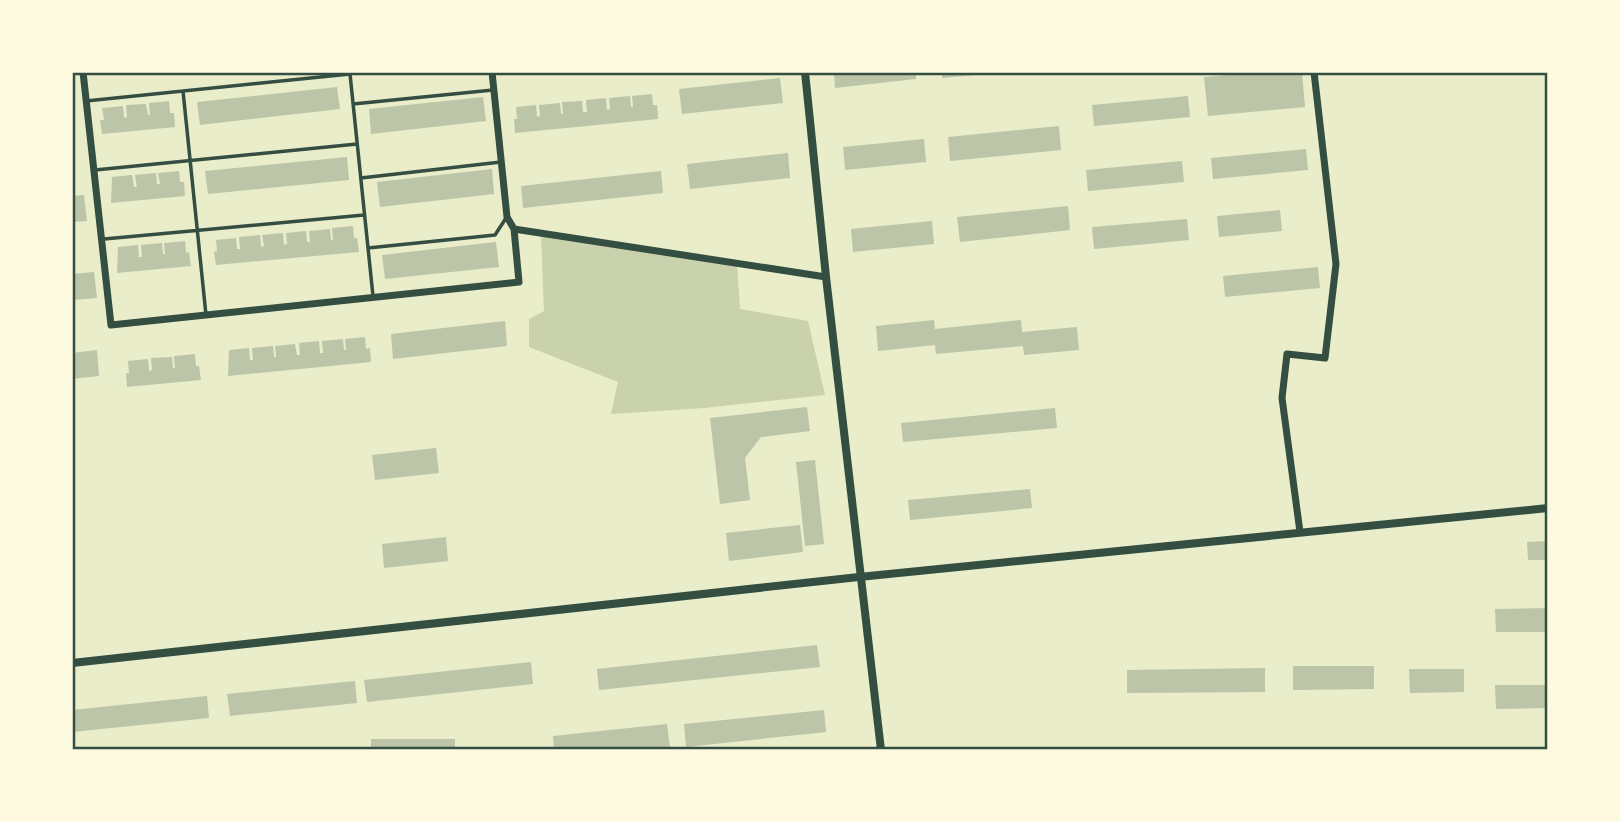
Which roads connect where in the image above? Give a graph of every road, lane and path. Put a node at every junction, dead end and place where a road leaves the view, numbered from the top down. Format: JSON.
{"nodes":[{"id":1,"x":83,"y":72,"type":"edge"},
{"id":2,"x":492,"y":72,"type":"edge"},
{"id":3,"x":805,"y":72,"type":"edge"},
{"id":4,"x":1314,"y":72,"type":"edge"},
{"id":5,"x":493,"y":90,"type":"junction"},
{"id":6,"x":183,"y":91,"type":"junction"},
{"id":7,"x":86,"y":100,"type":"junction"},
{"id":8,"x":354,"y":104,"type":"junction"},
{"id":9,"x":357,"y":144,"type":"junction"},
{"id":10,"x":190,"y":160,"type":"junction"},
{"id":11,"x":502,"y":162,"type":"junction"},
{"id":12,"x":95,"y":170,"type":"junction"},
{"id":13,"x":361,"y":178,"type":"junction"},
{"id":14,"x":365,"y":215,"type":"junction"},
{"id":15,"x":507,"y":217,"type":"junction"},
{"id":16,"x":514,"y":229,"type":"junction"},
{"id":17,"x":197,"y":230,"type":"junction"},
{"id":18,"x":102,"y":240,"type":"junction"},
{"id":19,"x":368,"y":248,"type":"junction"},
{"id":20,"x":826,"y":277,"type":"junction"},
{"id":21,"x":373,"y":297,"type":"junction"},
{"id":22,"x":206,"y":315,"type":"junction"},
{"id":23,"x":1548,"y":508,"type":"edge"},
{"id":24,"x":1300,"y":532,"type":"junction"},
{"id":25,"x":859,"y":577,"type":"junction"},
{"id":26,"x":72,"y":663,"type":"edge"},
{"id":27,"x":881,"y":750,"type":"edge"}],
"edges":[{"from":1,"to":7,"type":"street"},
{"from":2,"to":5,"type":"street"},
{"from":3,"to":20,"type":"street"},
{"from":4,"to":24,"type":"street"},
{"from":5,"to":8,"type":"lane"},
{"from":5,"to":11,"type":"street"},
{"from":6,"to":7,"type":"lane"},
{"from":6,"to":8,"type":"lane"},
{"from":6,"to":10,"type":"lane"},
{"from":7,"to":12,"type":"street"},
{"from":8,"to":9,"type":"lane"},
{"from":9,"to":10,"type":"lane"},
{"from":9,"to":13,"type":"lane"},
{"from":10,"to":12,"type":"lane"},
{"from":10,"to":17,"type":"lane"},
{"from":11,"to":13,"type":"lane"},
{"from":11,"to":15,"type":"street"},
{"from":12,"to":18,"type":"street"},
{"from":13,"to":14,"type":"lane"},
{"from":14,"to":17,"type":"lane"},
{"from":14,"to":19,"type":"lane"},
{"from":15,"to":16,"type":"street"},
{"from":15,"to":19,"type":"lane"},
{"from":16,"to":20,"type":"street"},
{"from":16,"to":21,"type":"street"},
{"from":17,"to":18,"type":"lane"},
{"from":17,"to":22,"type":"lane"},
{"from":18,"to":22,"type":"street"},
{"from":19,"to":21,"type":"lane"},
{"from":20,"to":25,"type":"street"},
{"from":21,"to":22,"type":"street"},
{"from":23,"to":24,"type":"street"},
{"from":24,"to":25,"type":"street"},
{"from":25,"to":26,"type":"street"},
{"from":25,"to":27,"type":"street"}]}
